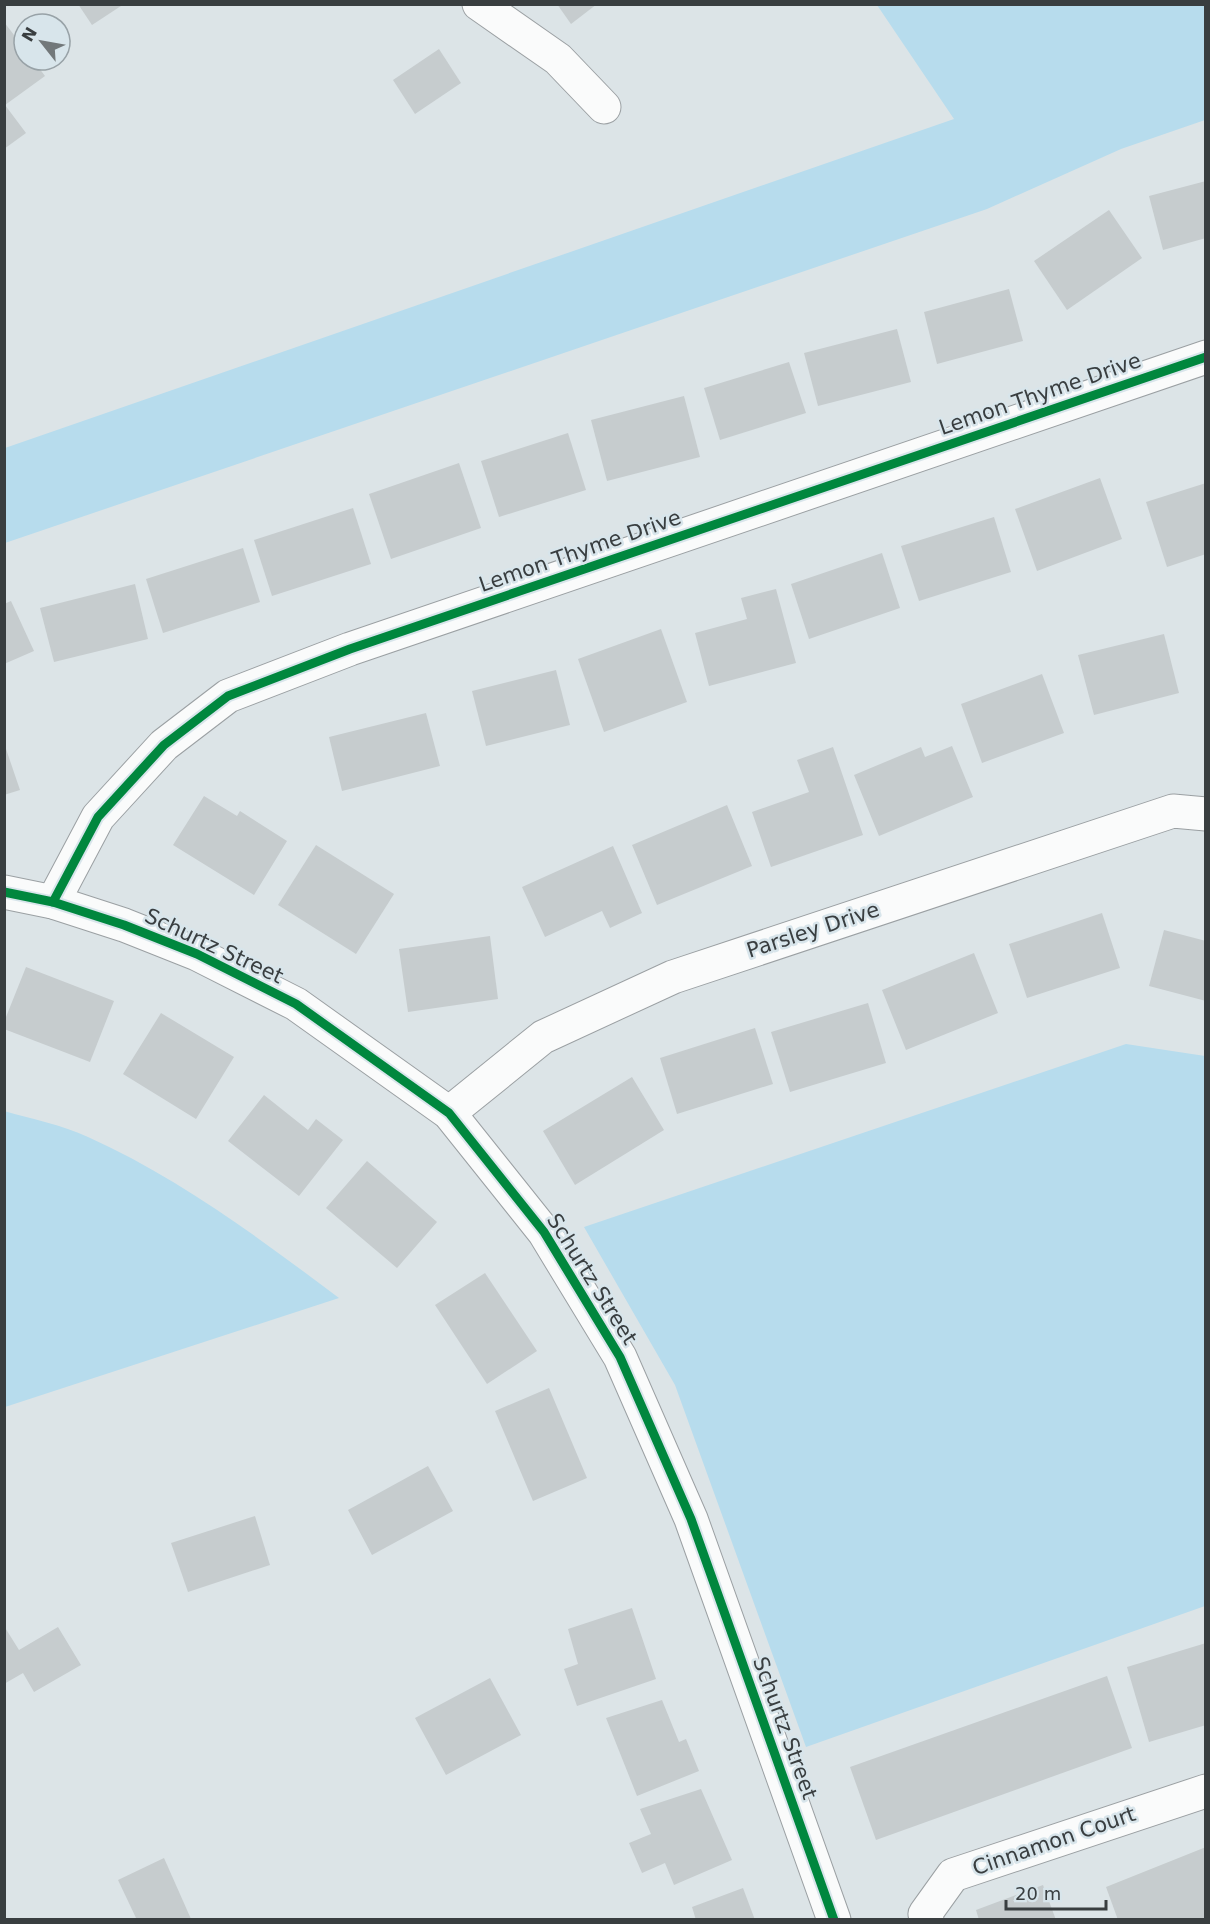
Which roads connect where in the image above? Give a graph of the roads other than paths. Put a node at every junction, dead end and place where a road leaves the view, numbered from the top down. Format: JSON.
{"nodes":[{"id":1,"x":479,"y":4,"type":"edge"},
{"id":2,"x":604,"y":107,"type":"dead end"},
{"id":3,"x":1206,"y":357,"type":"edge"},
{"id":4,"x":1206,"y":814,"type":"edge"},
{"id":5,"x":4,"y":892,"type":"edge"},
{"id":6,"x":53,"y":902,"type":"junction"},
{"id":7,"x":449,"y":1113,"type":"junction"},
{"id":8,"x":1206,"y":1791,"type":"edge"},
{"id":9,"x":834,"y":1920,"type":"edge"},
{"id":10,"x":927,"y":1920,"type":"edge"}],
"edges":[{"from":1,"to":2,"type":"street"},
{"from":3,"to":6,"type":"street","name":"Lemon Thyme Drive"},
{"from":4,"to":7,"type":"street","name":"Parsley Drive"},
{"from":5,"to":6,"type":"street","name":"Schurtz Street"},
{"from":6,"to":7,"type":"street","name":"Schurtz Street"},
{"from":7,"to":9,"type":"street","name":"Schurtz Street"},
{"from":8,"to":10,"type":"street","name":"Cinnamon Court"}]}
